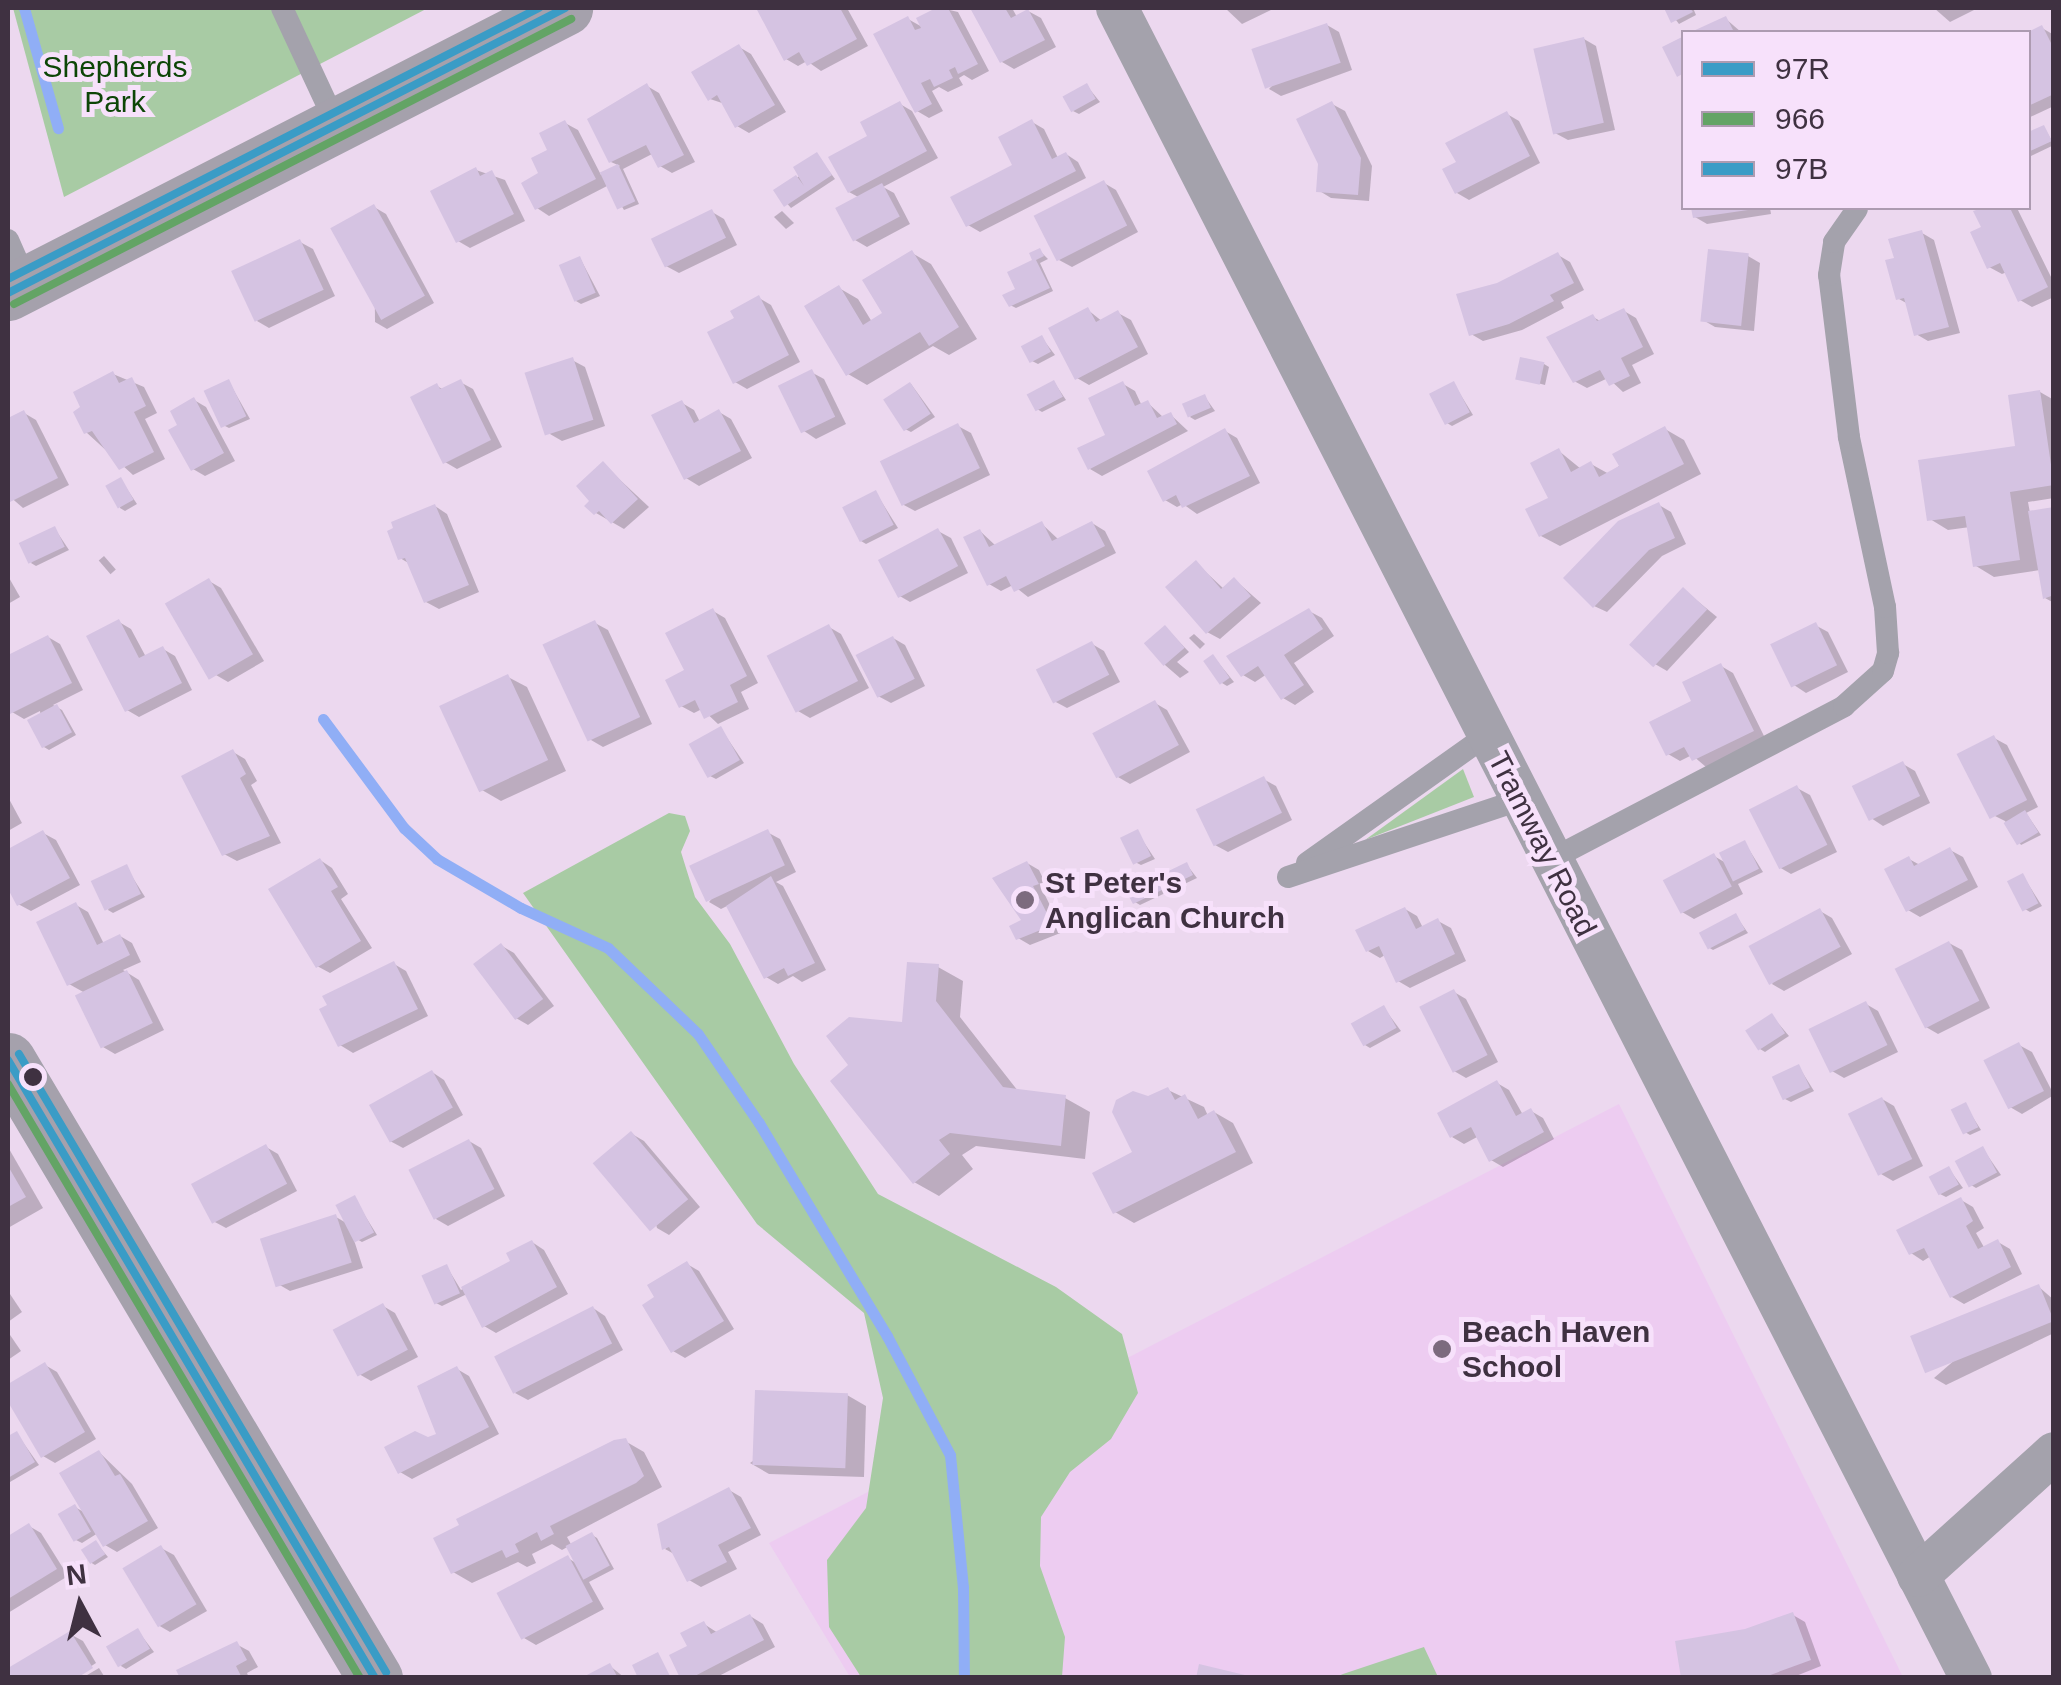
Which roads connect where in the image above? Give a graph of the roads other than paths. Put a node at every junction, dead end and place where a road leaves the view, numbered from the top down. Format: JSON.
{"nodes":[{"id":1,"x":282,"y":8,"type":"edge"},
{"id":2,"x":566,"y":8,"type":"edge"},
{"id":3,"x":1117,"y":8,"type":"edge"},
{"id":4,"x":337,"y":126,"type":"junction"},
{"id":5,"x":1857,"y":210,"type":"edge"},
{"id":6,"x":14,"y":272,"type":"edge"},
{"id":7,"x":1486,"y":736,"type":"junction"},
{"id":8,"x":1519,"y":800,"type":"junction"},
{"id":9,"x":1550,"y":860,"type":"junction"},
{"id":10,"x":8,"y":1060,"type":"edge"},
{"id":11,"x":2054,"y":1453,"type":"edge"},
{"id":12,"x":1918,"y":1576,"type":"junction"},
{"id":13,"x":375,"y":1678,"type":"edge"},
{"id":14,"x":1971,"y":1678,"type":"edge"}],
"edges":[{"from":1,"to":4,"type":"lane"},
{"from":2,"to":4,"type":"main road"},
{"from":3,"to":7,"type":"street","name":"Tramway Road"},
{"from":4,"to":6,"type":"main road"},
{"from":5,"to":9,"type":"lane"},
{"from":7,"to":8,"type":"street","name":"Tramway Road"},
{"from":7,"to":8,"type":"lane"},
{"from":8,"to":9,"type":"street","name":"Tramway Road"},
{"from":9,"to":12,"type":"street","name":"Tramway Road"},
{"from":10,"to":13,"type":"main road"},
{"from":11,"to":12,"type":"street"},
{"from":12,"to":14,"type":"street","name":"Tramway Road"}]}
